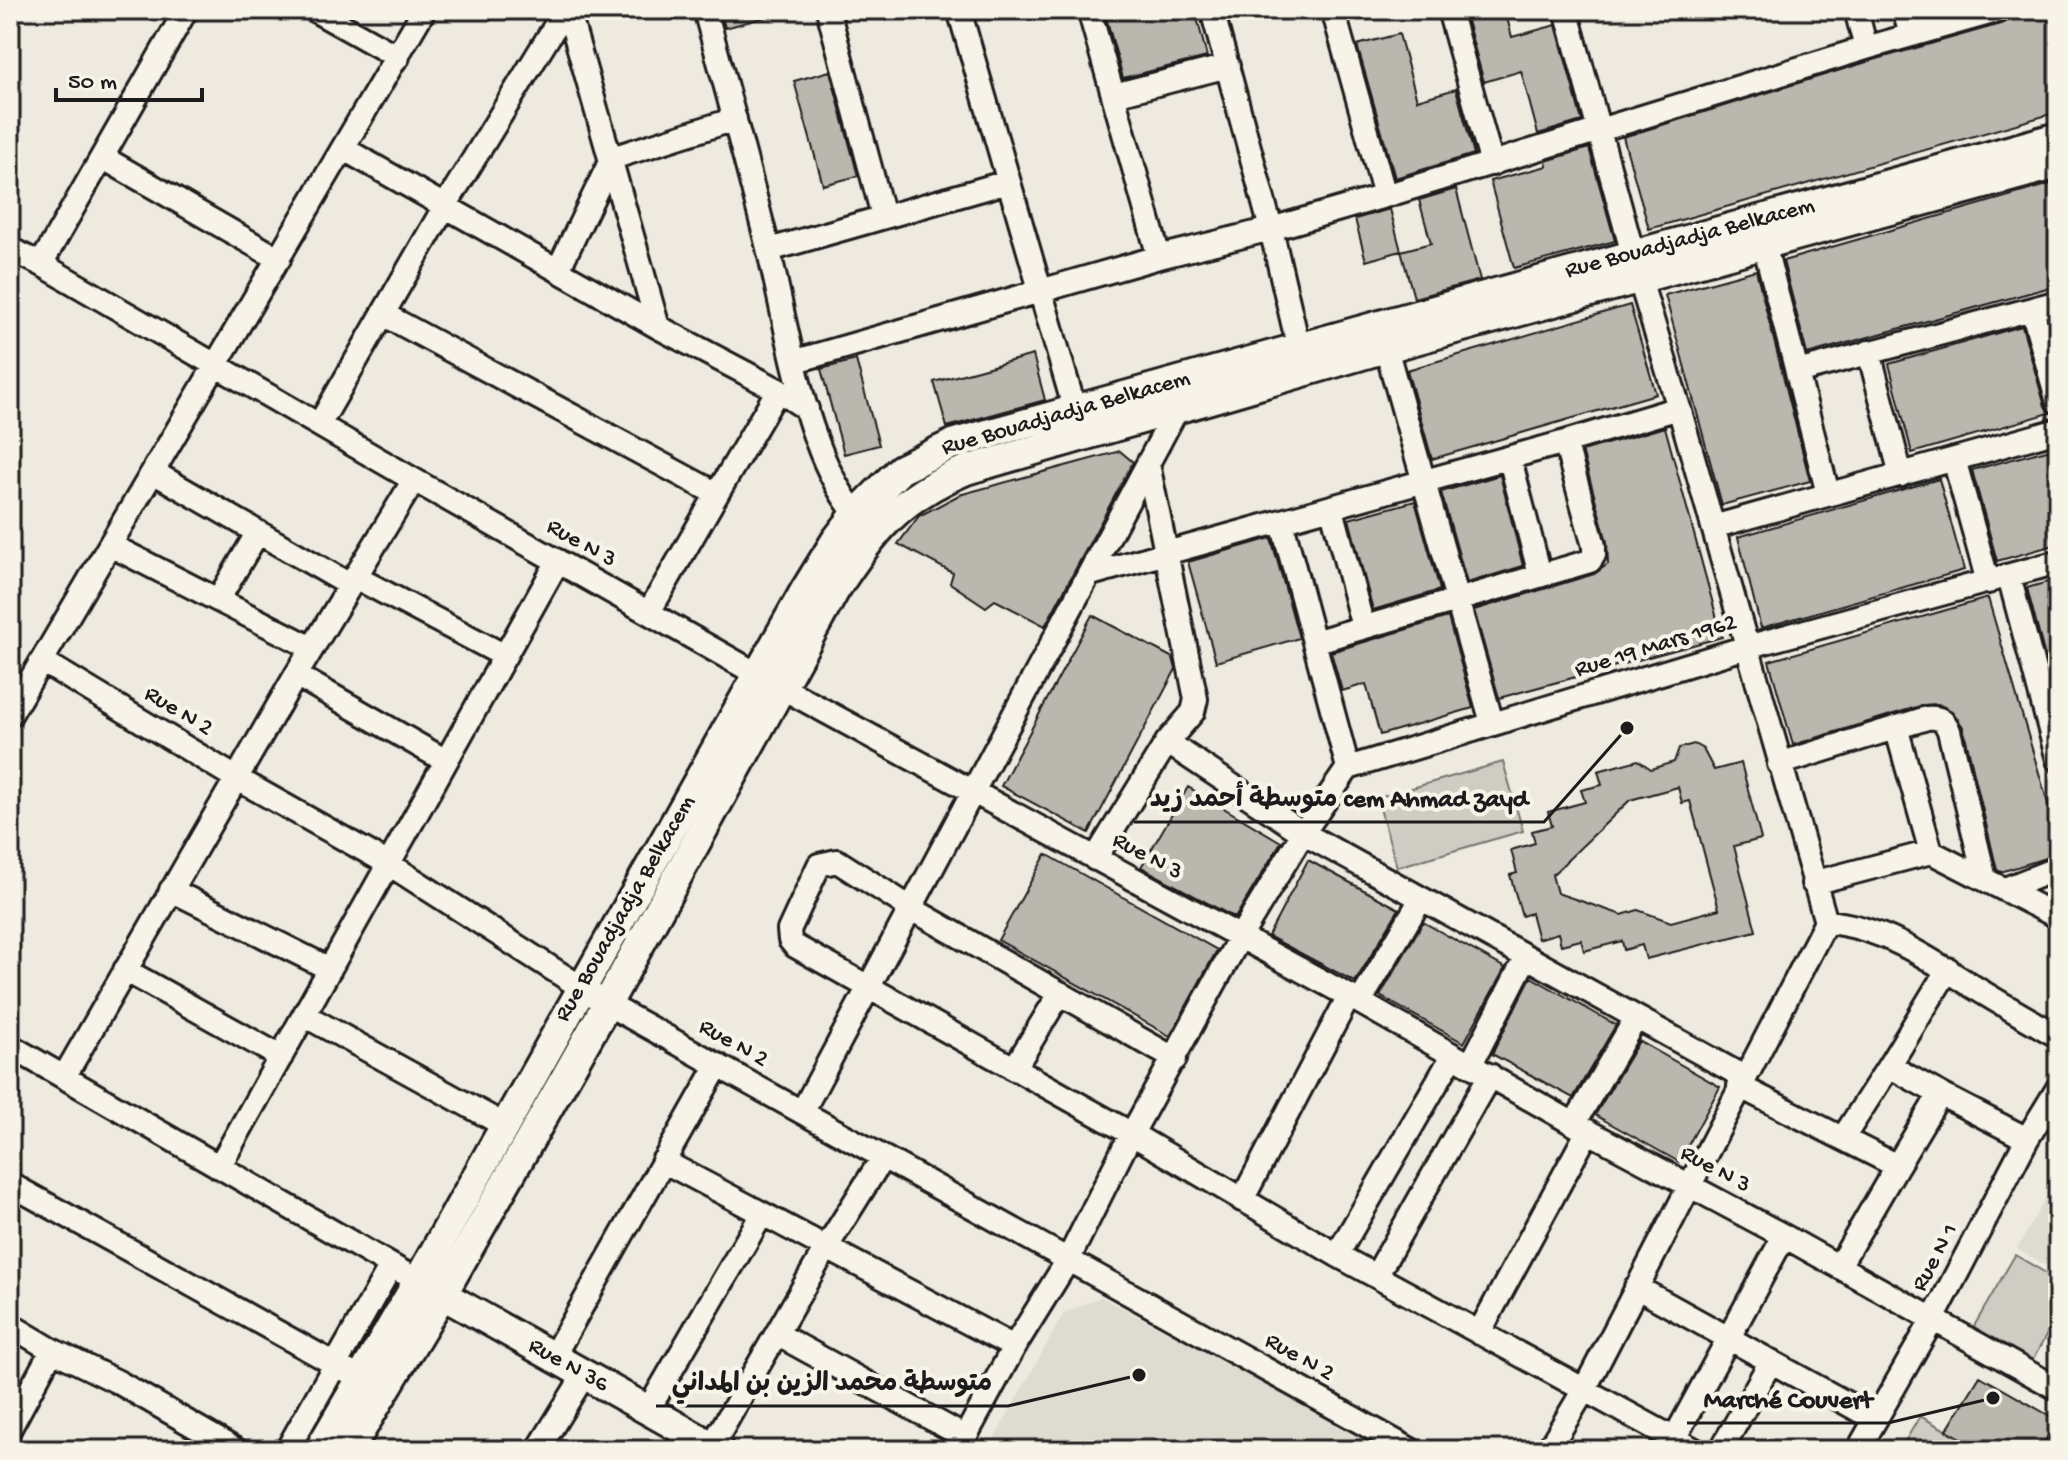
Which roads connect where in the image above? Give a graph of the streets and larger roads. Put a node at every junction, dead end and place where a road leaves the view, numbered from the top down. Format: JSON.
{"nodes":[{"id":1,"x":186,"y":10,"type":"edge"},
{"id":2,"x":314,"y":10,"type":"edge"},
{"id":3,"x":424,"y":10,"type":"edge"},
{"id":4,"x":567,"y":10,"type":"edge"},
{"id":5,"x":705,"y":10,"type":"edge"},
{"id":6,"x":828,"y":10,"type":"edge"},
{"id":7,"x":959,"y":10,"type":"edge"},
{"id":8,"x":1089,"y":10,"type":"edge"},
{"id":9,"x":1212,"y":10,"type":"edge"},
{"id":10,"x":1333,"y":10,"type":"edge"},
{"id":11,"x":1449,"y":10,"type":"edge"},
{"id":12,"x":1856,"y":10,"type":"edge"},
{"id":13,"x":1904,"y":10,"type":"edge"},
{"id":14,"x":2000,"y":10,"type":"edge"},
{"id":15,"x":1574,"y":12,"type":"edge"},
{"id":16,"x":1911,"y":35,"type":"junction"},
{"id":17,"x":1866,"y":48,"type":"junction"},
{"id":18,"x":398,"y":57,"type":"junction"},
{"id":19,"x":1228,"y":66,"type":"junction"},
{"id":20,"x":1114,"y":95,"type":"junction"},
{"id":21,"x":735,"y":119,"type":"junction"},
{"id":22,"x":1599,"y":129,"type":"junction"},
{"id":23,"x":2058,"y":137,"type":"edge"},
{"id":24,"x":344,"y":149,"type":"junction"},
{"id":25,"x":102,"y":157,"type":"junction"},
{"id":26,"x":612,"y":158,"type":"junction"},
{"id":27,"x":1492,"y":164,"type":"junction"},
{"id":28,"x":2058,"y":164,"type":"edge"},
{"id":29,"x":1007,"y":182,"type":"junction"},
{"id":30,"x":1385,"y":196,"type":"junction"},
{"id":31,"x":445,"y":206,"type":"junction"},
{"id":32,"x":883,"y":216,"type":"junction"},
{"id":33,"x":1271,"y":229,"type":"junction"},
{"id":34,"x":1764,"y":244,"type":"junction"},
{"id":35,"x":10,"y":249,"type":"edge"},
{"id":36,"x":769,"y":250,"type":"junction"},
{"id":37,"x":1159,"y":257,"type":"junction"},
{"id":38,"x":279,"y":259,"type":"junction"},
{"id":39,"x":41,"y":264,"type":"junction"},
{"id":40,"x":1637,"y":268,"type":"junction"},
{"id":41,"x":558,"y":270,"type":"junction"},
{"id":42,"x":1040,"y":290,"type":"junction"},
{"id":43,"x":2058,"y":302,"type":"edge"},
{"id":44,"x":2032,"y":309,"type":"junction"},
{"id":45,"x":383,"y":314,"type":"junction"},
{"id":46,"x":658,"y":327,"type":"junction"},
{"id":47,"x":1386,"y":348,"type":"junction"},
{"id":48,"x":1869,"y":352,"type":"junction"},
{"id":49,"x":1301,"y":360,"type":"junction"},
{"id":50,"x":796,"y":361,"type":"junction"},
{"id":51,"x":216,"y":364,"type":"junction"},
{"id":52,"x":1797,"y":372,"type":"junction"},
{"id":53,"x":778,"y":390,"type":"junction"},
{"id":54,"x":2058,"y":402,"type":"edge"},
{"id":55,"x":1679,"y":408,"type":"junction"},
{"id":56,"x":807,"y":409,"type":"junction"},
{"id":57,"x":1177,"y":409,"type":"junction"},
{"id":58,"x":1075,"y":410,"type":"junction"},
{"id":59,"x":319,"y":425,"type":"junction"},
{"id":60,"x":2058,"y":430,"type":"edge"},
{"id":61,"x":1565,"y":442,"type":"junction"},
{"id":62,"x":1510,"y":459,"type":"junction"},
{"id":63,"x":1954,"y":459,"type":"junction"},
{"id":64,"x":1148,"y":464,"type":"junction"},
{"id":65,"x":153,"y":472,"type":"junction"},
{"id":66,"x":1901,"y":475,"type":"junction"},
{"id":67,"x":414,"y":480,"type":"junction"},
{"id":68,"x":1424,"y":483,"type":"junction"},
{"id":69,"x":717,"y":494,"type":"junction"},
{"id":70,"x":1828,"y":494,"type":"junction"},
{"id":71,"x":1332,"y":509,"type":"junction"},
{"id":72,"x":1282,"y":523,"type":"junction"},
{"id":73,"x":866,"y":524,"type":"junction"},
{"id":74,"x":1713,"y":527,"type":"junction"},
{"id":75,"x":258,"y":532,"type":"junction"},
{"id":76,"x":110,"y":545,"type":"junction"},
{"id":77,"x":1167,"y":555,"type":"junction"},
{"id":78,"x":558,"y":561,"type":"junction"},
{"id":79,"x":2058,"y":562,"type":"edge"},
{"id":80,"x":1091,"y":574,"type":"junction"},
{"id":81,"x":1540,"y":575,"type":"junction"},
{"id":82,"x":1999,"y":579,"type":"junction"},
{"id":83,"x":352,"y":581,"type":"junction"},
{"id":84,"x":218,"y":600,"type":"junction"},
{"id":85,"x":1456,"y":600,"type":"junction"},
{"id":86,"x":649,"y":612,"type":"junction"},
{"id":87,"x":1363,"y":627,"type":"junction"},
{"id":88,"x":1314,"y":642,"type":"junction"},
{"id":89,"x":1747,"y":647,"type":"junction"},
{"id":90,"x":312,"y":648,"type":"junction"},
{"id":91,"x":505,"y":656,"type":"junction"},
{"id":92,"x":42,"y":661,"type":"junction"},
{"id":93,"x":296,"y":675,"type":"junction"},
{"id":94,"x":770,"y":681,"type":"junction"},
{"id":95,"x":10,"y":715,"type":"edge"},
{"id":96,"x":1492,"y":723,"type":"junction"},
{"id":97,"x":1896,"y":727,"type":"junction"},
{"id":98,"x":2054,"y":729,"type":"edge"},
{"id":99,"x":1167,"y":742,"type":"junction"},
{"id":100,"x":2058,"y":760,"type":"edge"},
{"id":101,"x":446,"y":761,"type":"junction"},
{"id":102,"x":1779,"y":764,"type":"junction"},
{"id":103,"x":1348,"y":768,"type":"junction"},
{"id":104,"x":236,"y":778,"type":"junction"},
{"id":105,"x":974,"y":791,"type":"junction"},
{"id":106,"x":1303,"y":833,"type":"junction"},
{"id":107,"x":1931,"y":852,"type":"junction"},
{"id":108,"x":1095,"y":859,"type":"junction"},
{"id":109,"x":389,"y":864,"type":"junction"},
{"id":110,"x":2058,"y":868,"type":"edge"},
{"id":111,"x":1813,"y":883,"type":"junction"},
{"id":112,"x":1995,"y":884,"type":"junction"},
{"id":113,"x":171,"y":890,"type":"junction"},
{"id":114,"x":1421,"y":899,"type":"junction"},
{"id":115,"x":912,"y":909,"type":"junction"},
{"id":116,"x":2058,"y":917,"type":"edge"},
{"id":117,"x":1826,"y":922,"type":"junction"},
{"id":118,"x":1240,"y":937,"type":"junction"},
{"id":119,"x":1526,"y":957,"type":"junction"},
{"id":120,"x":330,"y":969,"type":"junction"},
{"id":121,"x":1948,"y":969,"type":"junction"},
{"id":122,"x":125,"y":970,"type":"junction"},
{"id":123,"x":868,"y":988,"type":"junction"},
{"id":124,"x":581,"y":989,"type":"junction"},
{"id":125,"x":1060,"y":993,"type":"junction"},
{"id":126,"x":1355,"y":999,"type":"junction"},
{"id":127,"x":607,"y":1004,"type":"junction"},
{"id":128,"x":304,"y":1015,"type":"junction"},
{"id":129,"x":1636,"y":1018,"type":"junction"},
{"id":130,"x":2058,"y":1036,"type":"edge"},
{"id":131,"x":10,"y":1046,"type":"edge"},
{"id":132,"x":281,"y":1057,"type":"junction"},
{"id":133,"x":1175,"y":1059,"type":"junction"},
{"id":134,"x":718,"y":1065,"type":"junction"},
{"id":135,"x":1471,"y":1065,"type":"junction"},
{"id":136,"x":1889,"y":1066,"type":"junction"},
{"id":137,"x":1014,"y":1069,"type":"junction"},
{"id":138,"x":64,"y":1077,"type":"junction"},
{"id":139,"x":1741,"y":1082,"type":"junction"},
{"id":140,"x":2058,"y":1088,"type":"edge"},
{"id":141,"x":1940,"y":1094,"type":"junction"},
{"id":142,"x":802,"y":1112,"type":"junction"},
{"id":143,"x":504,"y":1125,"type":"junction"},
{"id":144,"x":1581,"y":1127,"type":"junction"},
{"id":145,"x":1132,"y":1134,"type":"junction"},
{"id":146,"x":1843,"y":1138,"type":"junction"},
{"id":147,"x":2027,"y":1139,"type":"junction"},
{"id":148,"x":883,"y":1157,"type":"junction"},
{"id":149,"x":663,"y":1161,"type":"junction"},
{"id":150,"x":1897,"y":1166,"type":"junction"},
{"id":151,"x":219,"y":1167,"type":"junction"},
{"id":152,"x":10,"y":1184,"type":"edge"},
{"id":153,"x":1688,"y":1186,"type":"junction"},
{"id":154,"x":1242,"y":1200,"type":"junction"},
{"id":155,"x":762,"y":1214,"type":"junction"},
{"id":156,"x":1784,"y":1236,"type":"junction"},
{"id":157,"x":826,"y":1248,"type":"junction"},
{"id":158,"x":1337,"y":1255,"type":"junction"},
{"id":159,"x":1068,"y":1260,"type":"junction"},
{"id":160,"x":391,"y":1266,"type":"junction"},
{"id":161,"x":1839,"y":1266,"type":"junction"},
{"id":162,"x":1376,"y":1276,"type":"junction"},
{"id":163,"x":1636,"y":1287,"type":"junction"},
{"id":164,"x":430,"y":1288,"type":"junction"},
{"id":165,"x":1932,"y":1321,"type":"junction"},
{"id":166,"x":10,"y":1325,"type":"edge"},
{"id":167,"x":1479,"y":1333,"type":"junction"},
{"id":168,"x":777,"y":1334,"type":"junction"},
{"id":169,"x":1728,"y":1339,"type":"junction"},
{"id":170,"x":1014,"y":1347,"type":"junction"},
{"id":171,"x":52,"y":1350,"type":"junction"},
{"id":172,"x":553,"y":1357,"type":"junction"},
{"id":173,"x":1771,"y":1361,"type":"junction"},
{"id":174,"x":334,"y":1364,"type":"junction"},
{"id":175,"x":584,"y":1375,"type":"junction"},
{"id":176,"x":360,"y":1378,"type":"junction"},
{"id":177,"x":2058,"y":1389,"type":"edge"},
{"id":178,"x":1584,"y":1390,"type":"junction"},
{"id":179,"x":648,"y":1410,"type":"junction"},
{"id":180,"x":1875,"y":1419,"type":"junction"},
{"id":181,"x":10,"y":1428,"type":"edge"},
{"id":182,"x":1674,"y":1439,"type":"junction"},
{"id":183,"x":962,"y":1443,"type":"edge"},
{"id":184,"x":700,"y":1445,"type":"edge"},
{"id":185,"x":236,"y":1450,"type":"edge"},
{"id":186,"x":287,"y":1450,"type":"edge"},
{"id":187,"x":319,"y":1450,"type":"edge"},
{"id":188,"x":349,"y":1450,"type":"edge"},
{"id":189,"x":538,"y":1450,"type":"edge"},
{"id":190,"x":1411,"y":1450,"type":"edge"},
{"id":191,"x":1548,"y":1450,"type":"edge"},
{"id":192,"x":1695,"y":1450,"type":"edge"},
{"id":193,"x":1721,"y":1450,"type":"edge"},
{"id":194,"x":1858,"y":1450,"type":"edge"}],
"edges":[{"from":1,"to":25,"type":"street"},
{"from":2,"to":18,"type":"street"},
{"from":3,"to":18,"type":"street"},
{"from":4,"to":26,"type":"street"},
{"from":4,"to":31,"type":"street"},
{"from":5,"to":21,"type":"street"},
{"from":6,"to":32,"type":"street"},
{"from":7,"to":29,"type":"street"},
{"from":8,"to":20,"type":"street"},
{"from":9,"to":19,"type":"street"},
{"from":10,"to":30,"type":"street"},
{"from":11,"to":27,"type":"street"},
{"from":12,"to":17,"type":"street"},
{"from":13,"to":16,"type":"street"},
{"from":14,"to":16,"type":"street"},
{"from":15,"to":22,"type":"street"},
{"from":16,"to":17,"type":"street"},
{"from":17,"to":22,"type":"street"},
{"from":18,"to":24,"type":"street"},
{"from":19,"to":20,"type":"street"},
{"from":19,"to":33,"type":"street"},
{"from":20,"to":37,"type":"street"},
{"from":21,"to":26,"type":"street"},
{"from":21,"to":36,"type":"street"},
{"from":22,"to":27,"type":"street"},
{"from":22,"to":40,"type":"street"},
{"from":23,"to":40,"type":"street","name":"Rue Bouadjadja Belkacem"},
{"from":24,"to":31,"type":"street"},
{"from":24,"to":38,"type":"street"},
{"from":25,"to":38,"type":"street"},
{"from":25,"to":39,"type":"street"},
{"from":26,"to":41,"type":"street"},
{"from":26,"to":46,"type":"street"},
{"from":27,"to":30,"type":"street"},
{"from":28,"to":34,"type":"street","name":"Rue Bouadjadja Belkacem"},
{"from":29,"to":32,"type":"street"},
{"from":29,"to":42,"type":"street"},
{"from":30,"to":33,"type":"street"},
{"from":31,"to":41,"type":"street"},
{"from":31,"to":45,"type":"street"},
{"from":32,"to":36,"type":"street"},
{"from":33,"to":37,"type":"street"},
{"from":33,"to":49,"type":"street"},
{"from":34,"to":40,"type":"street","name":"Rue Bouadjadja Belkacem"},
{"from":34,"to":52,"type":"street"},
{"from":35,"to":39,"type":"street","name":"Rue N 3"},
{"from":36,"to":50,"type":"street"},
{"from":37,"to":42,"type":"street"},
{"from":38,"to":51,"type":"street"},
{"from":39,"to":51,"type":"street","name":"Rue N 3"},
{"from":40,"to":47,"type":"street","name":"Rue Bouadjadja Belkacem"},
{"from":40,"to":49,"type":"street","name":"Rue Bouadjadja Belkacem"},
{"from":40,"to":55,"type":"street"},
{"from":41,"to":46,"type":"street"},
{"from":42,"to":50,"type":"street"},
{"from":42,"to":58,"type":"street"},
{"from":43,"to":44,"type":"street"},
{"from":44,"to":48,"type":"street"},
{"from":44,"to":54,"type":"street"},
{"from":45,"to":59,"type":"street"},
{"from":45,"to":69,"type":"street"},
{"from":46,"to":53,"type":"street"},
{"from":47,"to":49,"type":"street","name":"Rue Bouadjadja Belkacem"},
{"from":47,"to":68,"type":"street"},
{"from":48,"to":52,"type":"street"},
{"from":48,"to":66,"type":"street"},
{"from":49,"to":57,"type":"street","name":"Rue Bouadjadja Belkacem"},
{"from":49,"to":58,"type":"street","name":"Rue Bouadjadja Belkacem"},
{"from":50,"to":56,"type":"street"},
{"from":51,"to":59,"type":"street","name":"Rue N 3"},
{"from":51,"to":65,"type":"street"},
{"from":52,"to":70,"type":"street"},
{"from":53,"to":56,"type":"street"},
{"from":53,"to":69,"type":"street"},
{"from":55,"to":61,"type":"street"},
{"from":55,"to":74,"type":"street"},
{"from":56,"to":73,"type":"street"},
{"from":57,"to":64,"type":"street"},
{"from":57,"to":73,"type":"street","name":"Rue Bouadjadja Belkacem"},
{"from":58,"to":73,"type":"street","name":"Rue Bouadjadja Belkacem"},
{"from":59,"to":67,"type":"street","name":"Rue N 3"},
{"from":60,"to":63,"type":"street"},
{"from":61,"to":62,"type":"street"},
{"from":61,"to":81,"type":"street"},
{"from":62,"to":68,"type":"street"},
{"from":62,"to":81,"type":"street"},
{"from":63,"to":66,"type":"street"},
{"from":63,"to":82,"type":"street"},
{"from":64,"to":77,"type":"street"},
{"from":64,"to":80,"type":"street"},
{"from":65,"to":75,"type":"street"},
{"from":65,"to":76,"type":"street"},
{"from":66,"to":70,"type":"street"},
{"from":67,"to":78,"type":"street","name":"Rue N 3"},
{"from":67,"to":83,"type":"street"},
{"from":68,"to":71,"type":"street"},
{"from":68,"to":85,"type":"street"},
{"from":69,"to":86,"type":"street"},
{"from":70,"to":74,"type":"street"},
{"from":71,"to":72,"type":"street"},
{"from":71,"to":87,"type":"street"},
{"from":72,"to":77,"type":"street"},
{"from":72,"to":88,"type":"street"},
{"from":73,"to":94,"type":"street","name":"Rue Bouadjadja Belkacem"},
{"from":74,"to":89,"type":"street"},
{"from":75,"to":83,"type":"street"},
{"from":75,"to":84,"type":"street"},
{"from":76,"to":84,"type":"street"},
{"from":76,"to":92,"type":"street"},
{"from":77,"to":80,"type":"street"},
{"from":77,"to":99,"type":"street"},
{"from":78,"to":86,"type":"street","name":"Rue N 3"},
{"from":78,"to":91,"type":"street"},
{"from":79,"to":82,"type":"street","name":"Rue 19 Mars 1962"},
{"from":80,"to":105,"type":"street"},
{"from":81,"to":85,"type":"street"},
{"from":82,"to":89,"type":"street","name":"Rue 19 Mars 1962"},
{"from":82,"to":98,"type":"street"},
{"from":83,"to":90,"type":"street"},
{"from":83,"to":91,"type":"street"},
{"from":84,"to":90,"type":"street"},
{"from":85,"to":87,"type":"street"},
{"from":85,"to":96,"type":"street"},
{"from":86,"to":94,"type":"street","name":"Rue N 3"},
{"from":87,"to":88,"type":"street"},
{"from":88,"to":103,"type":"street"},
{"from":89,"to":96,"type":"street","name":"Rue 19 Mars 1962"},
{"from":89,"to":102,"type":"street"},
{"from":90,"to":93,"type":"street"},
{"from":91,"to":101,"type":"street"},
{"from":92,"to":95,"type":"street"},
{"from":92,"to":104,"type":"street","name":"Rue N 2"},
{"from":93,"to":101,"type":"street"},
{"from":93,"to":104,"type":"street"},
{"from":94,"to":105,"type":"street","name":"Rue N 3"},
{"from":94,"to":124,"type":"street","name":"Rue Bouadjadja Belkacem"},
{"from":94,"to":127,"type":"street","name":"Rue Bouadjadja Belkacem"},
{"from":96,"to":103,"type":"street","name":"Rue 19 Mars 1962"},
{"from":97,"to":102,"type":"street"},
{"from":97,"to":107,"type":"street"},
{"from":97,"to":112,"type":"street"},
{"from":98,"to":100,"type":"street"},
{"from":99,"to":106,"type":"street"},
{"from":99,"to":108,"type":"street"},
{"from":101,"to":109,"type":"street"},
{"from":102,"to":111,"type":"street"},
{"from":103,"to":106,"type":"street"},
{"from":104,"to":109,"type":"street","name":"Rue N 2"},
{"from":104,"to":113,"type":"street"},
{"from":105,"to":108,"type":"street","name":"Rue N 3"},
{"from":105,"to":115,"type":"street"},
{"from":106,"to":114,"type":"street"},
{"from":106,"to":118,"type":"street"},
{"from":107,"to":111,"type":"street"},
{"from":107,"to":112,"type":"street"},
{"from":108,"to":118,"type":"street","name":"Rue N 3"},
{"from":109,"to":120,"type":"street"},
{"from":109,"to":124,"type":"street","name":"Rue N 2"},
{"from":110,"to":112,"type":"street"},
{"from":111,"to":117,"type":"street"},
{"from":112,"to":116,"type":"street"},
{"from":113,"to":120,"type":"street"},
{"from":113,"to":122,"type":"street"},
{"from":114,"to":119,"type":"street"},
{"from":114,"to":126,"type":"street"},
{"from":115,"to":123,"type":"street"},
{"from":115,"to":123,"type":"street"},
{"from":115,"to":125,"type":"street"},
{"from":117,"to":121,"type":"street"},
{"from":117,"to":139,"type":"street"},
{"from":118,"to":126,"type":"street","name":"Rue N 3"},
{"from":118,"to":133,"type":"street"},
{"from":119,"to":129,"type":"street"},
{"from":119,"to":135,"type":"street"},
{"from":120,"to":128,"type":"street"},
{"from":121,"to":130,"type":"street"},
{"from":121,"to":136,"type":"street"},
{"from":122,"to":132,"type":"street"},
{"from":122,"to":138,"type":"street"},
{"from":123,"to":137,"type":"street"},
{"from":123,"to":142,"type":"street"},
{"from":124,"to":127,"type":"street","name":"Rue N 2"},
{"from":124,"to":143,"type":"street","name":"Rue Bouadjadja Belkacem"},
{"from":125,"to":133,"type":"street"},
{"from":125,"to":137,"type":"street"},
{"from":126,"to":135,"type":"street","name":"Rue N 3"},
{"from":126,"to":154,"type":"street"},
{"from":127,"to":134,"type":"street","name":"Rue N 2"},
{"from":127,"to":164,"type":"street","name":"Rue Bouadjadja Belkacem"},
{"from":128,"to":132,"type":"street"},
{"from":128,"to":143,"type":"street"},
{"from":129,"to":139,"type":"street"},
{"from":129,"to":144,"type":"street"},
{"from":131,"to":138,"type":"street"},
{"from":132,"to":151,"type":"street"},
{"from":133,"to":145,"type":"street"},
{"from":134,"to":142,"type":"street","name":"Rue N 2"},
{"from":134,"to":149,"type":"street"},
{"from":135,"to":144,"type":"street","name":"Rue N 3"},
{"from":135,"to":158,"type":"street"},
{"from":135,"to":162,"type":"street"},
{"from":136,"to":141,"type":"street"},
{"from":136,"to":146,"type":"street"},
{"from":137,"to":145,"type":"street"},
{"from":138,"to":151,"type":"street"},
{"from":139,"to":146,"type":"street"},
{"from":139,"to":153,"type":"street"},
{"from":140,"to":147,"type":"street","name":"Rue N 1"},
{"from":141,"to":147,"type":"street"},
{"from":141,"to":150,"type":"street"},
{"from":142,"to":148,"type":"street","name":"Rue N 2"},
{"from":143,"to":164,"type":"street","name":"Rue Bouadjadja Belkacem"},
{"from":144,"to":153,"type":"street","name":"Rue N 3"},
{"from":144,"to":167,"type":"street"},
{"from":145,"to":154,"type":"street"},
{"from":145,"to":159,"type":"street"},
{"from":146,"to":150,"type":"street"},
{"from":147,"to":165,"type":"street","name":"Rue N 1"},
{"from":148,"to":157,"type":"street"},
{"from":148,"to":159,"type":"street","name":"Rue N 2"},
{"from":149,"to":155,"type":"street"},
{"from":149,"to":172,"type":"street"},
{"from":150,"to":161,"type":"street"},
{"from":151,"to":160,"type":"street"},
{"from":152,"to":174,"type":"street"},
{"from":153,"to":156,"type":"street","name":"Rue N 3"},
{"from":153,"to":163,"type":"street"},
{"from":154,"to":158,"type":"street"},
{"from":155,"to":157,"type":"street"},
{"from":155,"to":179,"type":"street"},
{"from":156,"to":161,"type":"street","name":"Rue N 3"},
{"from":156,"to":169,"type":"street"},
{"from":157,"to":168,"type":"street"},
{"from":157,"to":170,"type":"street"},
{"from":158,"to":162,"type":"street"},
{"from":159,"to":170,"type":"street"},
{"from":159,"to":190,"type":"street","name":"Rue N 2"},
{"from":160,"to":164,"type":"street"},
{"from":160,"to":174,"type":"street"},
{"from":161,"to":165,"type":"street","name":"Rue N 3"},
{"from":162,"to":167,"type":"street"},
{"from":163,"to":169,"type":"street"},
{"from":163,"to":178,"type":"street"},
{"from":164,"to":172,"type":"street","name":"Rue N 36"},
{"from":164,"to":176,"type":"street","name":"Rue Bouadjadja Belkacem"},
{"from":164,"to":188,"type":"street","name":"Rue Bouadjadja Belkacem"},
{"from":165,"to":177,"type":"street","name":"Rue N 3"},
{"from":165,"to":180,"type":"street","name":"Rue N 1"},
{"from":166,"to":171,"type":"street"},
{"from":167,"to":178,"type":"street"},
{"from":168,"to":183,"type":"street"},
{"from":168,"to":184,"type":"street"},
{"from":169,"to":173,"type":"street"},
{"from":169,"to":182,"type":"street"},
{"from":170,"to":183,"type":"street"},
{"from":171,"to":181,"type":"street"},
{"from":171,"to":185,"type":"street"},
{"from":172,"to":175,"type":"street","name":"Rue N 36"},
{"from":173,"to":180,"type":"street"},
{"from":173,"to":193,"type":"street"},
{"from":174,"to":176,"type":"street"},
{"from":174,"to":186,"type":"street"},
{"from":175,"to":179,"type":"street","name":"Rue N 36"},
{"from":175,"to":189,"type":"street"},
{"from":176,"to":187,"type":"street","name":"Rue Bouadjadja Belkacem"},
{"from":178,"to":182,"type":"street"},
{"from":178,"to":191,"type":"street"},
{"from":179,"to":184,"type":"street","name":"Rue N 36"},
{"from":180,"to":194,"type":"street","name":"Rue N 1"},
{"from":182,"to":192,"type":"street"}]}
